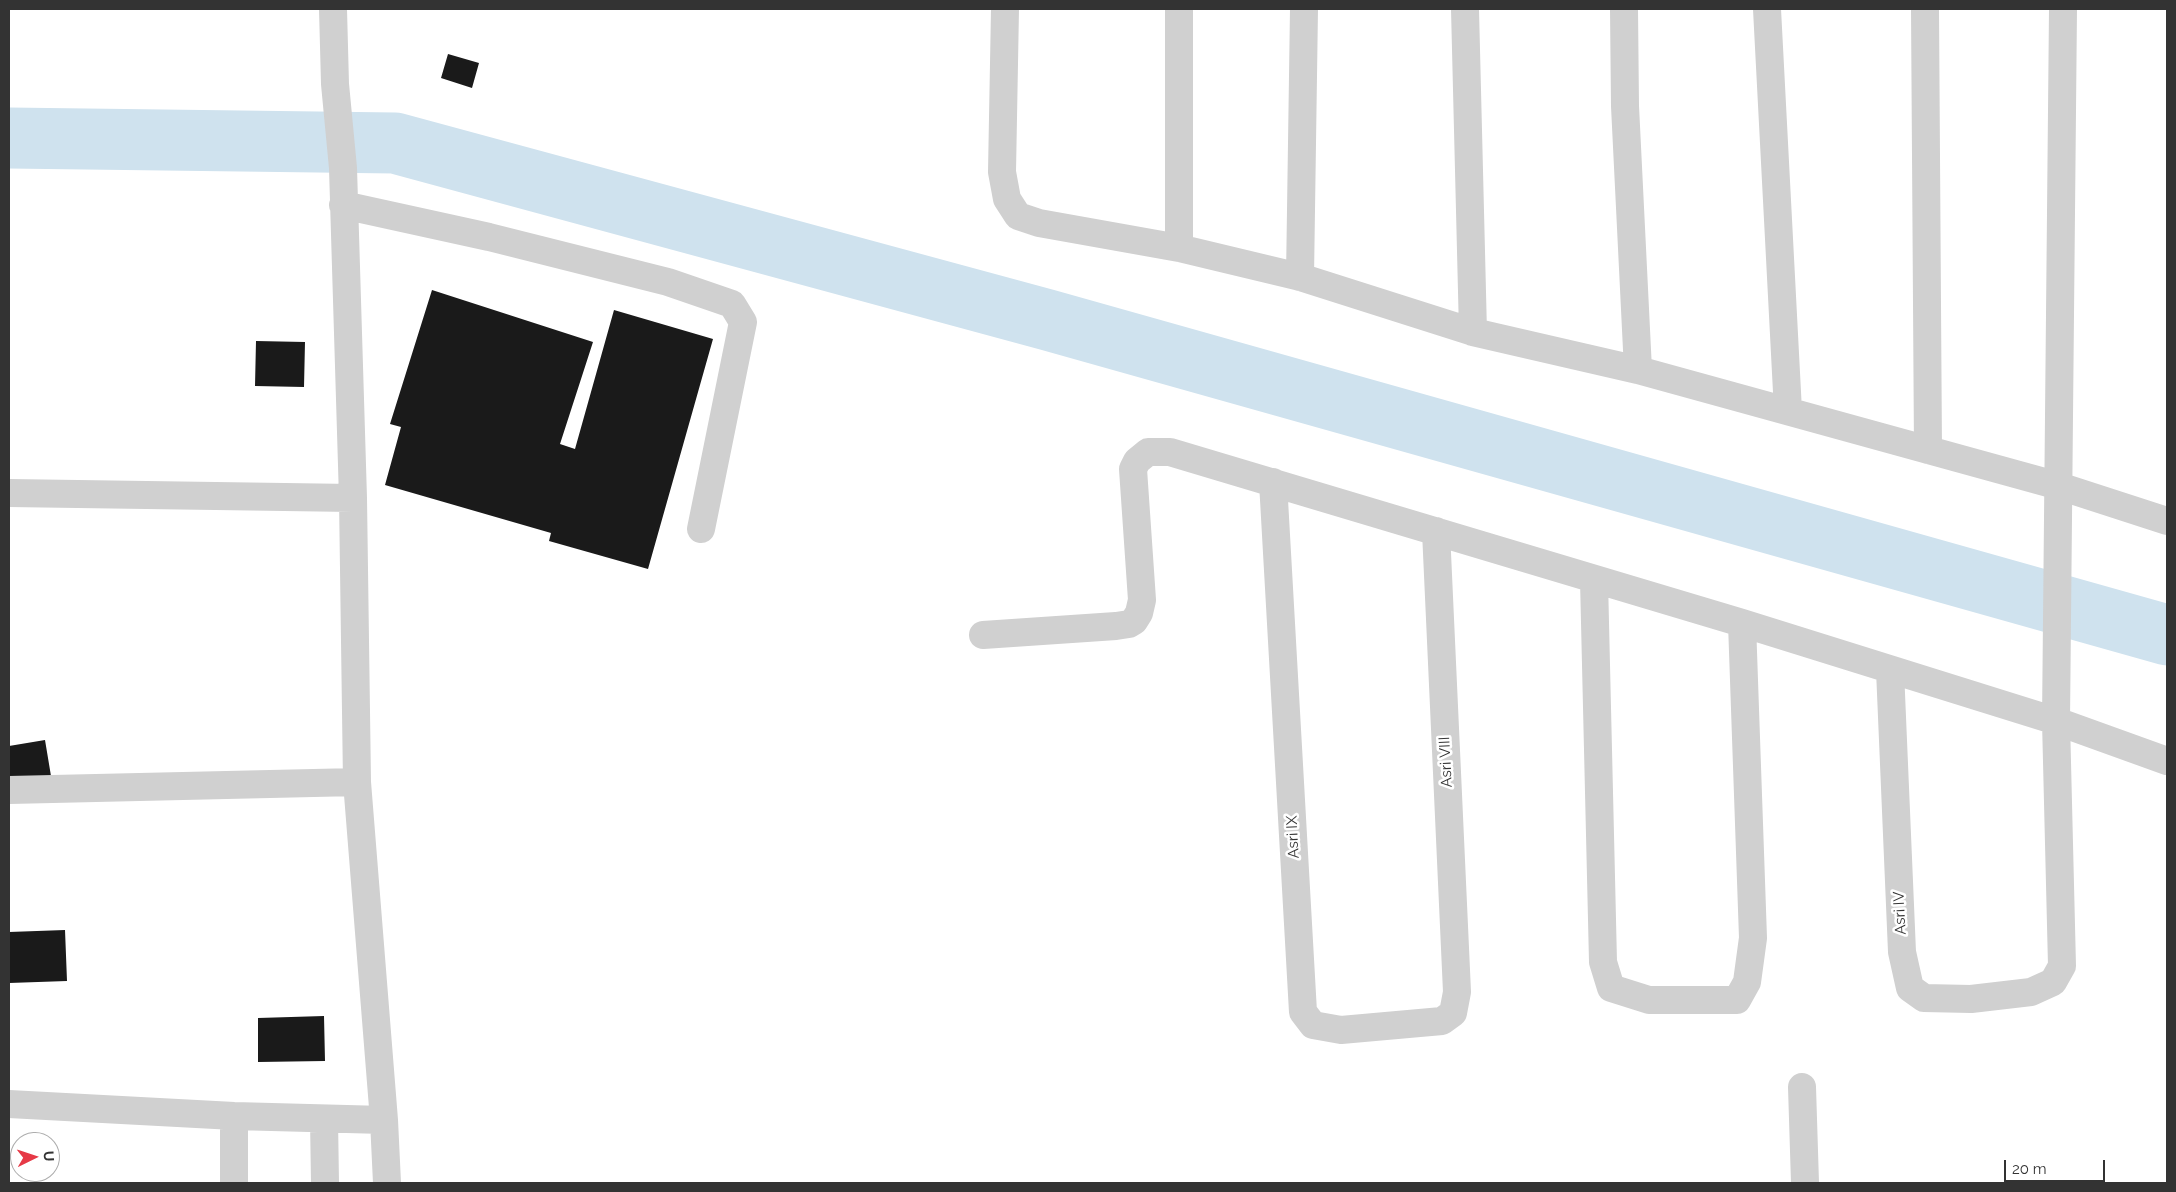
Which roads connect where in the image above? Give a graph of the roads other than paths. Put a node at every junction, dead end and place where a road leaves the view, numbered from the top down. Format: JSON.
{"nodes":[{"id":1,"x":333,"y":9,"type":"edge"},
{"id":2,"x":1005,"y":9,"type":"edge"},
{"id":3,"x":1180,"y":9,"type":"edge"},
{"id":4,"x":1304,"y":9,"type":"edge"},
{"id":5,"x":1465,"y":9,"type":"edge"},
{"id":6,"x":1624,"y":9,"type":"edge"},
{"id":7,"x":1767,"y":9,"type":"edge"},
{"id":8,"x":1925,"y":9,"type":"edge"},
{"id":9,"x":2063,"y":9,"type":"edge"},
{"id":10,"x":343,"y":205,"type":"junction"},
{"id":11,"x":1179,"y":248,"type":"junction"},
{"id":12,"x":1300,"y":277,"type":"junction"},
{"id":13,"x":1473,"y":332,"type":"junction"},
{"id":14,"x":1638,"y":370,"type":"junction"},
{"id":15,"x":1788,"y":411,"type":"junction"},
{"id":16,"x":1928,"y":450,"type":"junction"},
{"id":17,"x":1273,"y":482,"type":"junction"},
{"id":18,"x":2060,"y":486,"type":"junction"},
{"id":19,"x":9,"y":494,"type":"edge"},
{"id":20,"x":353,"y":498,"type":"junction"},
{"id":21,"x":2167,"y":521,"type":"edge"},
{"id":22,"x":701,"y":529,"type":"dead end"},
{"id":23,"x":1436,"y":532,"type":"junction"},
{"id":24,"x":1594,"y":580,"type":"junction"},
{"id":25,"x":1742,"y":623,"type":"junction"},
{"id":26,"x":983,"y":635,"type":"dead end"},
{"id":27,"x":1890,"y":670,"type":"junction"},
{"id":28,"x":2056,"y":721,"type":"junction"},
{"id":29,"x":2167,"y":761,"type":"edge"},
{"id":30,"x":358,"y":782,"type":"junction"},
{"id":31,"x":9,"y":790,"type":"edge"},
{"id":32,"x":1457,"y":992,"type":"joint"},
{"id":33,"x":1802,"y":1087,"type":"dead end"},
{"id":34,"x":9,"y":1104,"type":"edge"},
{"id":35,"x":234,"y":1116,"type":"junction"},
{"id":36,"x":324,"y":1119,"type":"junction"},
{"id":37,"x":384,"y":1120,"type":"junction"},
{"id":38,"x":234,"y":1183,"type":"edge"},
{"id":39,"x":325,"y":1183,"type":"edge"},
{"id":40,"x":387,"y":1183,"type":"edge"},
{"id":41,"x":1804,"y":1183,"type":"edge"}],
"edges":[{"from":1,"to":10,"type":"street"},
{"from":2,"to":11,"type":"street"},
{"from":3,"to":11,"type":"street"},
{"from":4,"to":12,"type":"street"},
{"from":5,"to":13,"type":"street"},
{"from":6,"to":14,"type":"street"},
{"from":7,"to":15,"type":"street"},
{"from":8,"to":16,"type":"street"},
{"from":9,"to":18,"type":"street"},
{"from":10,"to":20,"type":"street"},
{"from":10,"to":22,"type":"street"},
{"from":11,"to":12,"type":"street"},
{"from":12,"to":13,"type":"street"},
{"from":13,"to":14,"type":"street"},
{"from":14,"to":15,"type":"street"},
{"from":15,"to":16,"type":"street"},
{"from":16,"to":18,"type":"street"},
{"from":17,"to":23,"type":"street"},
{"from":17,"to":26,"type":"street"},
{"from":17,"to":32,"type":"street","name":"Asri IX"},
{"from":18,"to":21,"type":"street"},
{"from":18,"to":28,"type":"street"},
{"from":19,"to":20,"type":"street"},
{"from":20,"to":30,"type":"street"},
{"from":23,"to":24,"type":"street"},
{"from":23,"to":32,"type":"street","name":"Asri VIII"},
{"from":24,"to":25,"type":"street"},
{"from":24,"to":25,"type":"street"},
{"from":25,"to":27,"type":"street"},
{"from":27,"to":28,"type":"street"},
{"from":27,"to":28,"type":"street","name":"Asri IV"},
{"from":28,"to":29,"type":"street"},
{"from":30,"to":31,"type":"street"},
{"from":30,"to":37,"type":"street"},
{"from":33,"to":41,"type":"street"},
{"from":34,"to":35,"type":"street"},
{"from":35,"to":36,"type":"street"},
{"from":35,"to":38,"type":"street"},
{"from":36,"to":37,"type":"street"},
{"from":36,"to":39,"type":"street"},
{"from":37,"to":40,"type":"street"}]}
